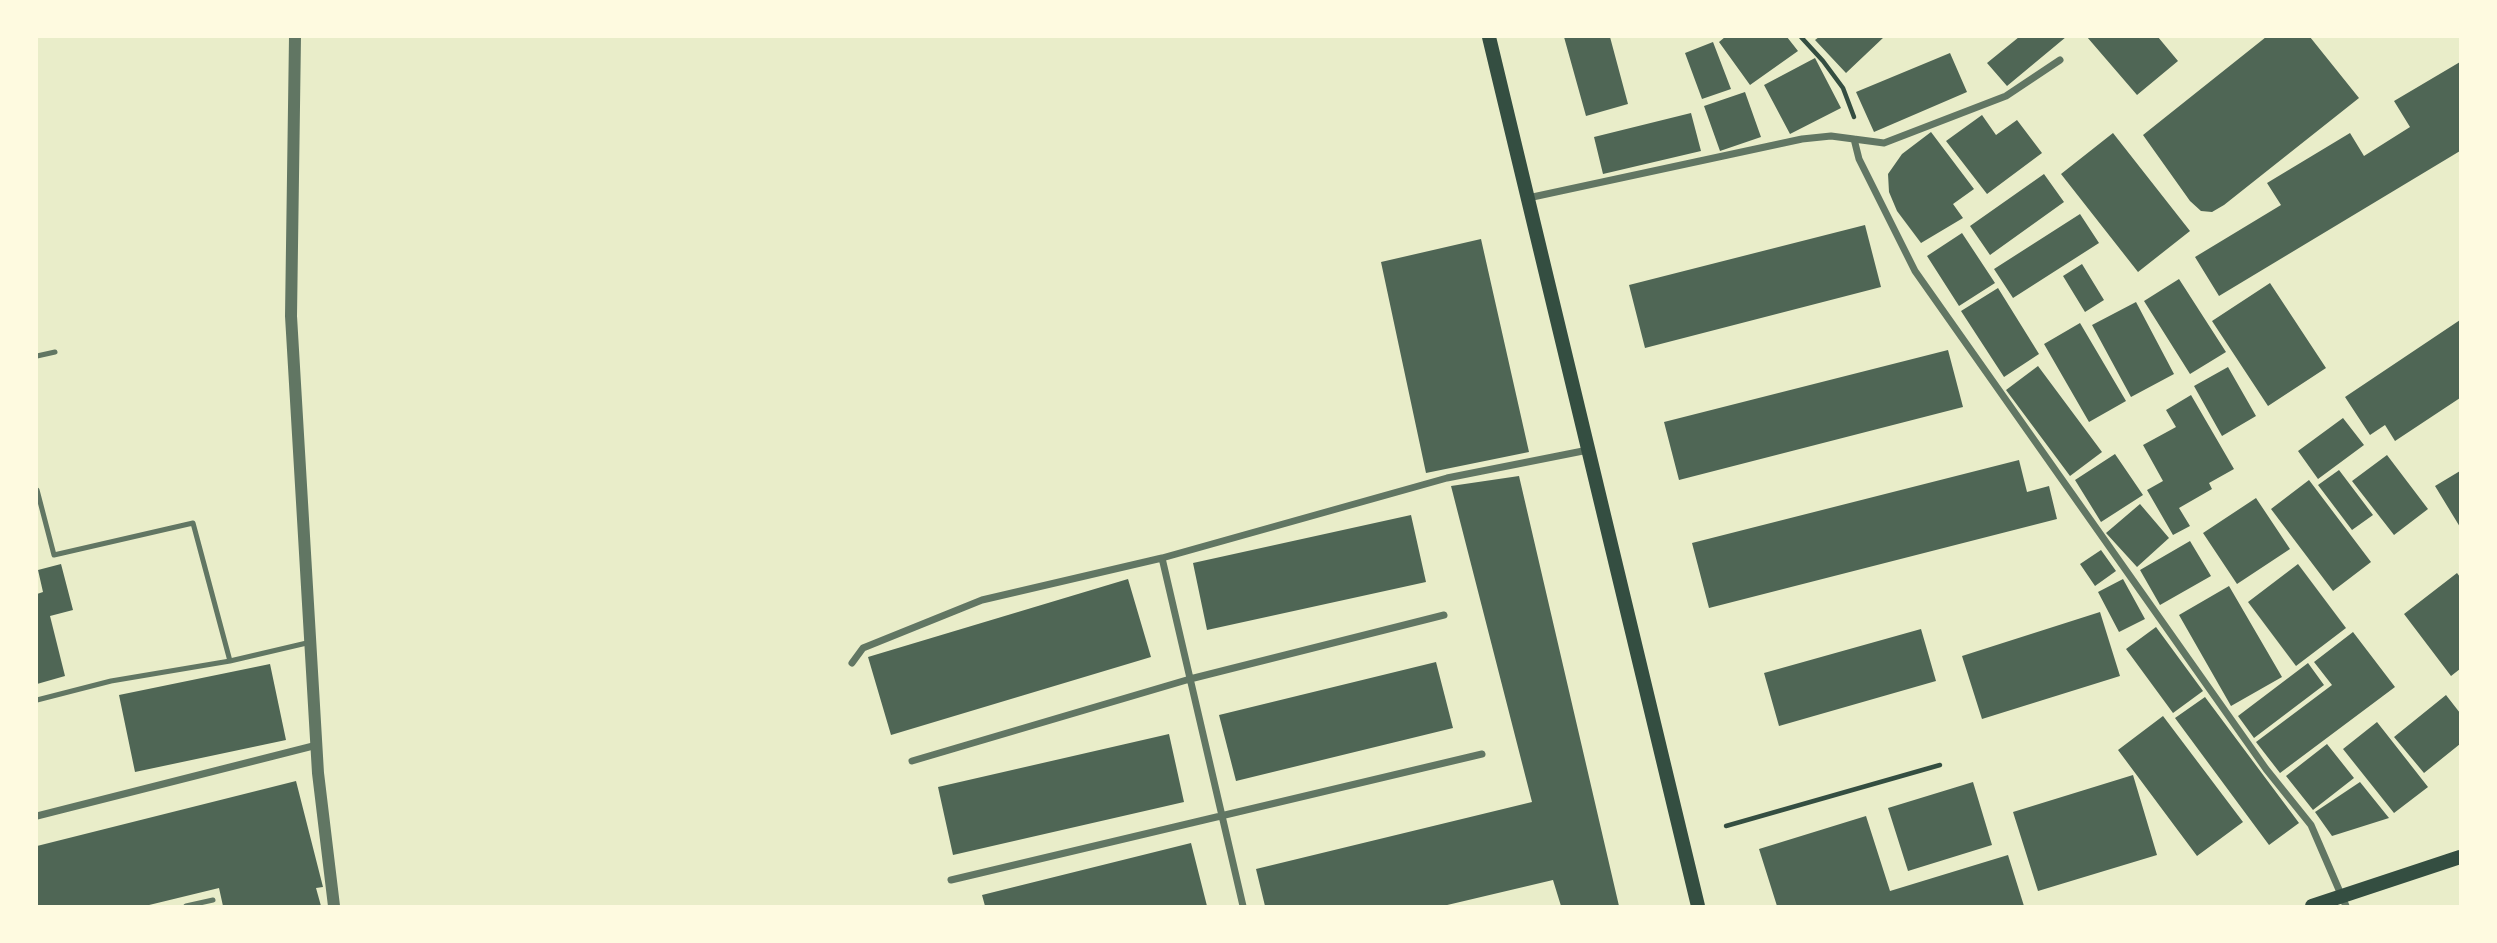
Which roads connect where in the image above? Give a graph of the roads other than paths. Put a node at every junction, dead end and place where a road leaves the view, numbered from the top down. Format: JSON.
{"nodes":[{"id":1,"x":295,"y":37,"type":"edge"},
{"id":2,"x":1489,"y":37,"type":"edge"},
{"id":3,"x":2060,"y":60,"type":"dead end"},
{"id":4,"x":1854,"y":139,"type":"junction"},
{"id":5,"x":1528,"y":198,"type":"junction"},
{"id":6,"x":55,"y":352,"type":"dead end"},
{"id":7,"x":37,"y":356,"type":"edge"},
{"id":8,"x":1588,"y":449,"type":"junction"},
{"id":9,"x":37,"y":490,"type":"edge"},
{"id":10,"x":1161,"y":558,"type":"junction"},
{"id":11,"x":1444,"y":615,"type":"dead end"},
{"id":12,"x":310,"y":642,"type":"junction"},
{"id":13,"x":230,"y":661,"type":"junction"},
{"id":14,"x":852,"y":663,"type":"dead end"},
{"id":15,"x":1189,"y":680,"type":"junction"},
{"id":16,"x":37,"y":700,"type":"edge"},
{"id":17,"x":317,"y":745,"type":"junction"},
{"id":18,"x":1482,"y":754,"type":"dead end"},
{"id":19,"x":912,"y":761,"type":"dead end"},
{"id":20,"x":1221,"y":813,"type":"junction"},
{"id":21,"x":37,"y":816,"type":"edge"},
{"id":22,"x":2460,"y":857,"type":"edge"},
{"id":23,"x":951,"y":880,"type":"dead end"},
{"id":24,"x":213,"y":900,"type":"dead end"},
{"id":25,"x":2343,"y":902,"type":"edge"},
{"id":26,"x":186,"y":906,"type":"edge"},
{"id":27,"x":334,"y":906,"type":"edge"},
{"id":28,"x":1243,"y":906,"type":"edge"},
{"id":29,"x":1698,"y":906,"type":"edge"},
{"id":30,"x":2312,"y":906,"type":"edge"}],
"edges":[{"from":1,"to":12,"type":"street"},
{"from":2,"to":5,"type":"main road"},
{"from":3,"to":4,"type":"street"},
{"from":4,"to":5,"type":"street"},
{"from":4,"to":25,"type":"street"},
{"from":5,"to":8,"type":"main road"},
{"from":6,"to":7,"type":"lane"},
{"from":8,"to":10,"type":"street"},
{"from":8,"to":29,"type":"main road"},
{"from":9,"to":13,"type":"lane"},
{"from":10,"to":14,"type":"street"},
{"from":10,"to":15,"type":"street"},
{"from":11,"to":15,"type":"street"},
{"from":12,"to":13,"type":"lane"},
{"from":12,"to":17,"type":"street"},
{"from":13,"to":16,"type":"lane"},
{"from":15,"to":19,"type":"street"},
{"from":15,"to":20,"type":"street"},
{"from":17,"to":21,"type":"street"},
{"from":17,"to":27,"type":"street"},
{"from":18,"to":20,"type":"street"},
{"from":20,"to":23,"type":"street"},
{"from":20,"to":28,"type":"street"},
{"from":22,"to":25,"type":"main road"},
{"from":24,"to":26,"type":"lane"},
{"from":25,"to":30,"type":"main road"}]}
